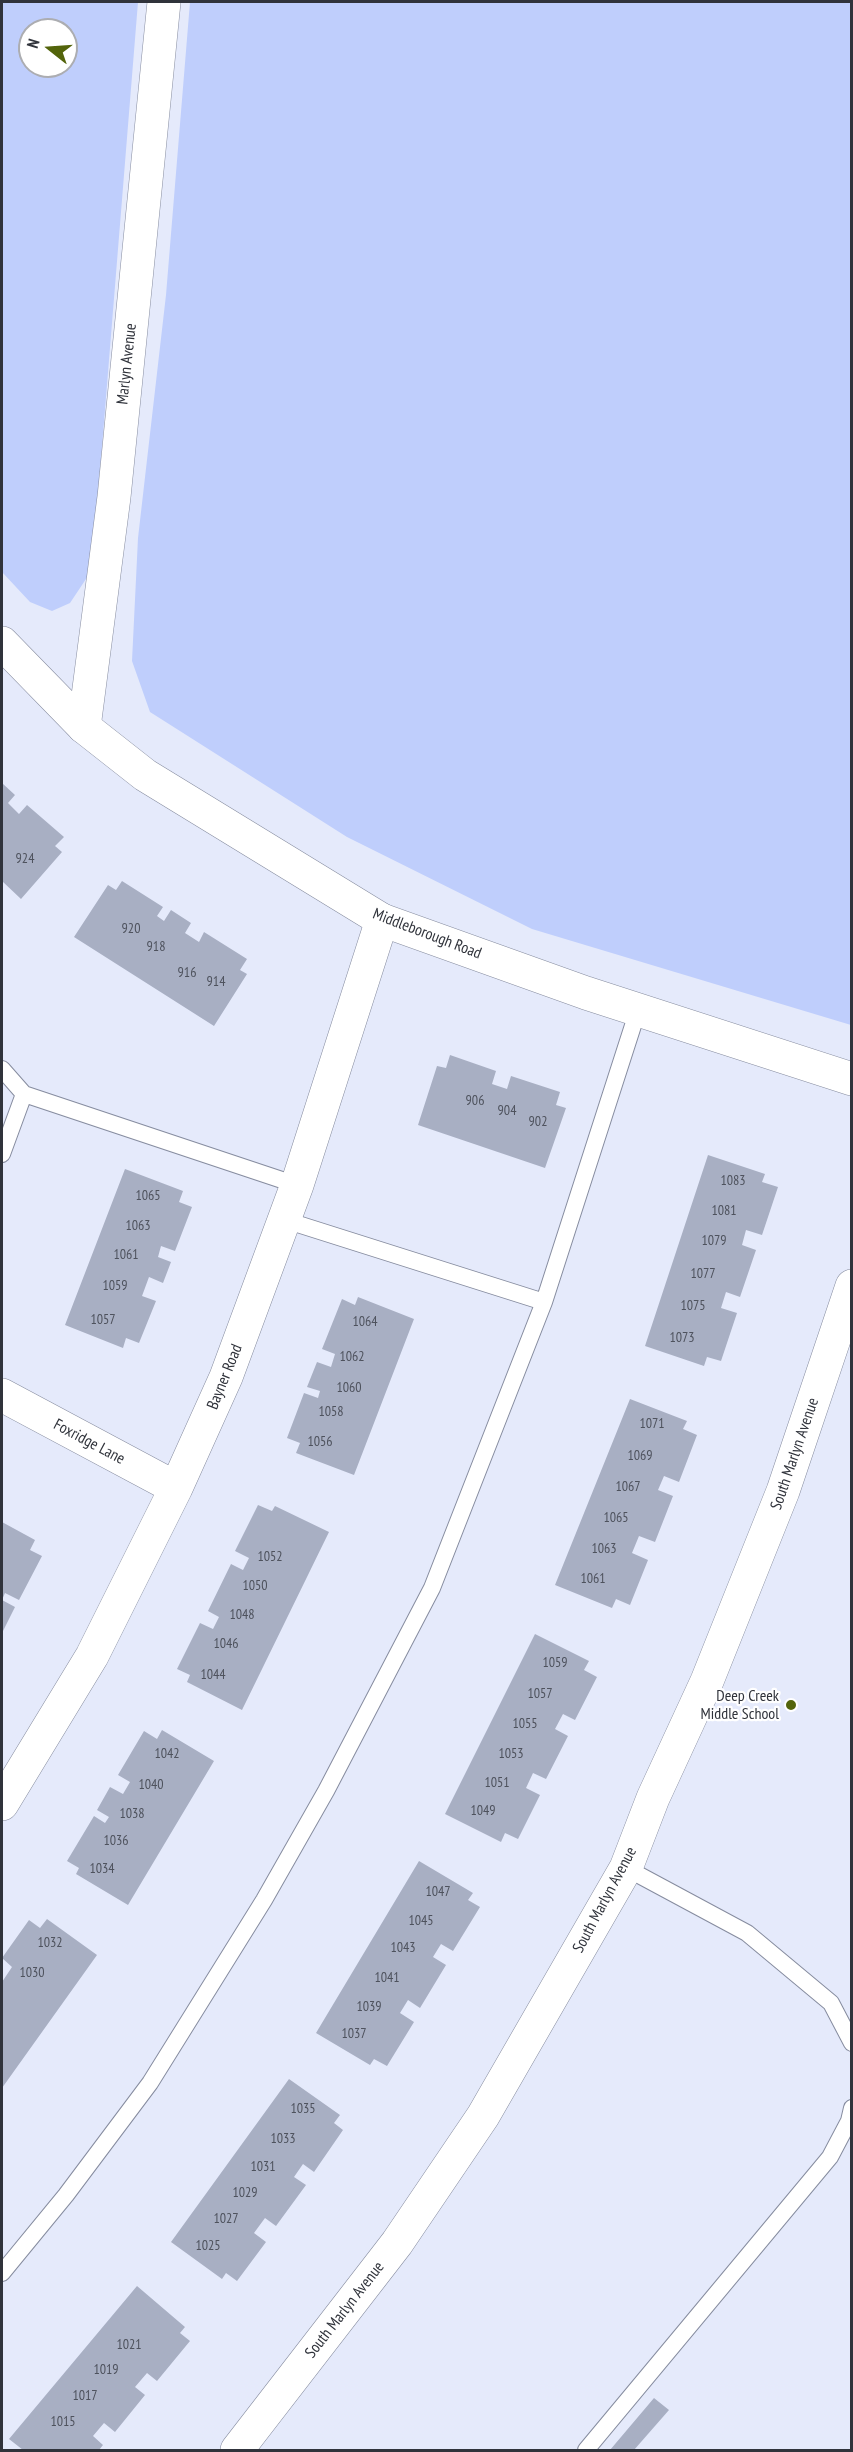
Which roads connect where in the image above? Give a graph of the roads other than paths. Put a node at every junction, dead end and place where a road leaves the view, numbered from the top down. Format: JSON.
{"nodes":[{"id":1,"x":164,"y":2,"type":"edge"},
{"id":2,"x":2,"y":643,"type":"edge"},
{"id":3,"x":84,"y":726,"type":"junction"},
{"id":4,"x":382,"y":920,"type":"junction"},
{"id":5,"x":638,"y":1010,"type":"junction"},
{"id":6,"x":2,"y":1069,"type":"edge"},
{"id":7,"x":852,"y":1079,"type":"edge"},
{"id":8,"x":24,"y":1094,"type":"junction"},
{"id":9,"x":2,"y":1154,"type":"edge"},
{"id":10,"x":297,"y":1185,"type":"junction"},
{"id":11,"x":285,"y":1220,"type":"junction"},
{"id":12,"x":852,"y":1286,"type":"edge"},
{"id":13,"x":544,"y":1302,"type":"junction"},
{"id":14,"x":2,"y":1395,"type":"edge"},
{"id":15,"x":176,"y":1488,"type":"junction"},
{"id":16,"x":2,"y":1804,"type":"edge"},
{"id":17,"x":626,"y":1868,"type":"junction"},
{"id":18,"x":852,"y":2043,"type":"edge"},
{"id":19,"x":852,"y":2108,"type":"edge"},
{"id":20,"x":2,"y":2273,"type":"edge"},
{"id":21,"x":237,"y":2451,"type":"edge"},
{"id":22,"x":586,"y":2451,"type":"edge"}],
"edges":[{"from":1,"to":3,"type":"street","name":"Marlyn Avenue"},
{"from":2,"to":3,"type":"street","name":"Middleborough Road"},
{"from":3,"to":4,"type":"street","name":"Middleborough Road"},
{"from":4,"to":5,"type":"street","name":"Middleborough Road"},
{"from":4,"to":10,"type":"street","name":"Bayner Road"},
{"from":5,"to":7,"type":"street","name":"Middleborough Road"},
{"from":5,"to":13,"type":"lane"},
{"from":6,"to":8,"type":"lane"},
{"from":8,"to":9,"type":"lane"},
{"from":8,"to":10,"type":"lane"},
{"from":10,"to":11,"type":"street","name":"Bayner Road"},
{"from":11,"to":13,"type":"lane"},
{"from":11,"to":15,"type":"street","name":"Bayner Road"},
{"from":12,"to":17,"type":"street","name":"South Marlyn Avenue"},
{"from":13,"to":20,"type":"lane"},
{"from":14,"to":15,"type":"street","name":"Foxridge Lane"},
{"from":15,"to":16,"type":"street","name":"Bayner Road"},
{"from":17,"to":18,"type":"lane"},
{"from":17,"to":21,"type":"street","name":"South Marlyn Avenue"},
{"from":19,"to":22,"type":"lane"}]}
